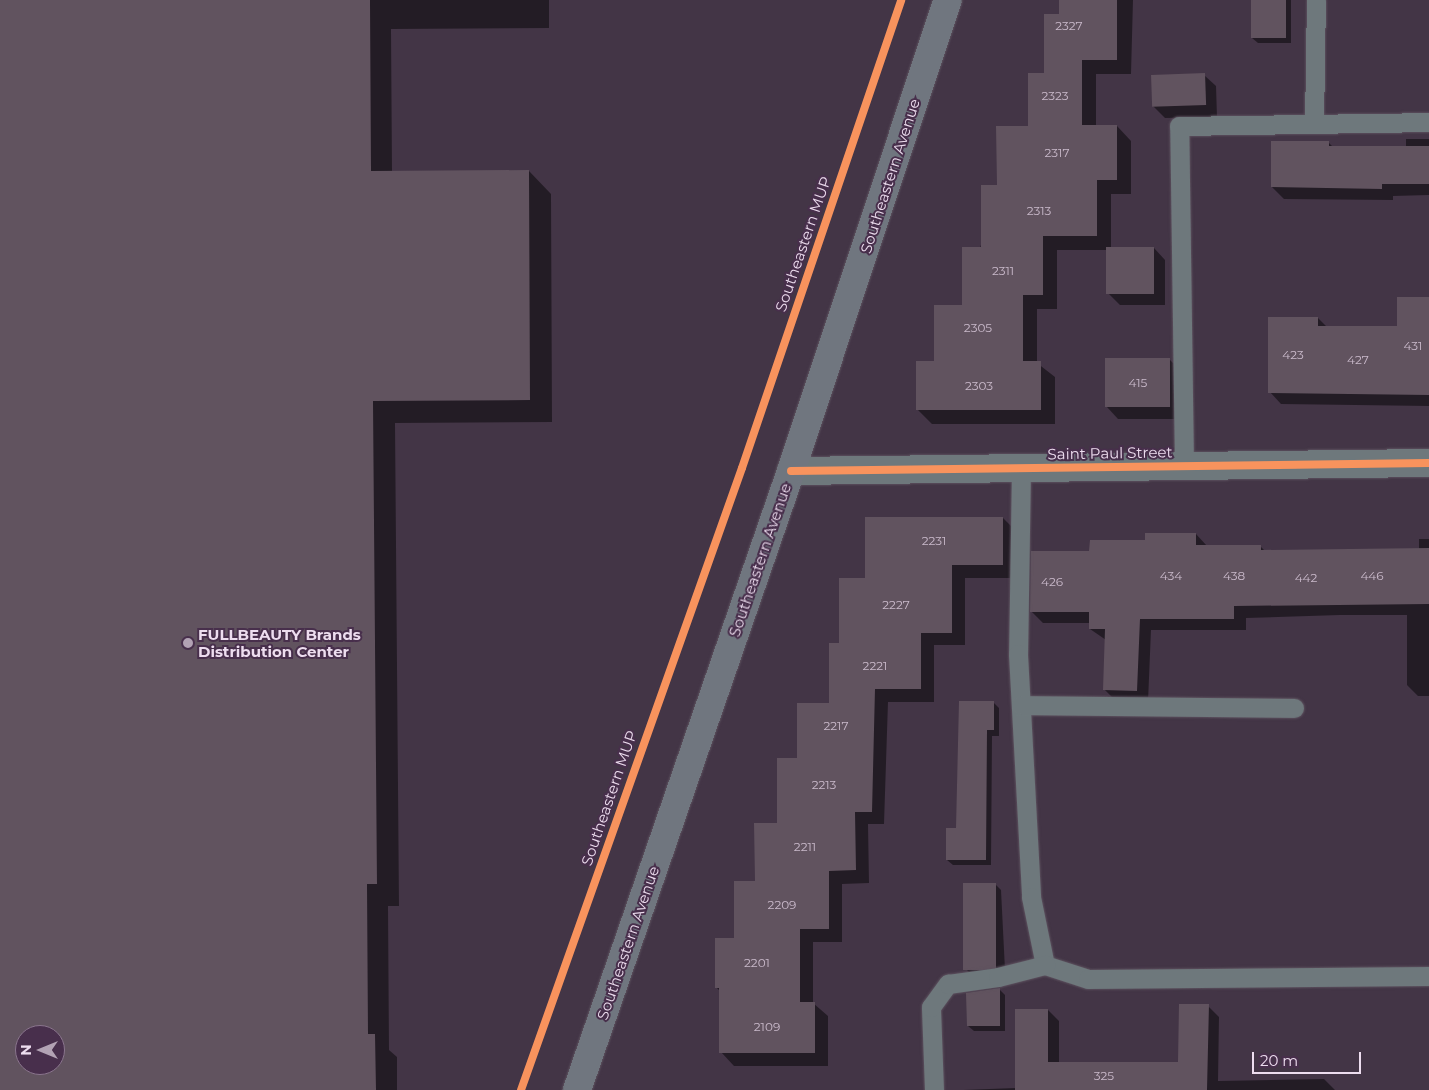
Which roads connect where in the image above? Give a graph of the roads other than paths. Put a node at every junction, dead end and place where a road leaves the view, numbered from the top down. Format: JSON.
{"nodes":[{"id":1,"x":948,"y":0,"type":"edge"},
{"id":2,"x":1316,"y":0,"type":"edge"},
{"id":3,"x":1429,"y":122,"type":"edge"},
{"id":4,"x":1314,"y":124,"type":"junction"},
{"id":5,"x":1429,"y":463,"type":"edge"},
{"id":6,"x":1184,"y":466,"type":"junction"},
{"id":7,"x":1021,"y":468,"type":"junction"},
{"id":8,"x":791,"y":471,"type":"junction"},
{"id":9,"x":1021,"y":705,"type":"junction"},
{"id":10,"x":1294,"y":708,"type":"dead end"},
{"id":11,"x":1045,"y":965,"type":"junction"},
{"id":12,"x":1429,"y":976,"type":"edge"},
{"id":13,"x":577,"y":1090,"type":"edge"},
{"id":14,"x":934,"y":1090,"type":"edge"}],
"edges":[{"from":1,"to":8,"type":"main road","name":"Southeastern Avenue"},
{"from":2,"to":4,"type":"lane"},
{"from":3,"to":4,"type":"lane"},
{"from":4,"to":6,"type":"lane"},
{"from":5,"to":6,"type":"street","name":"Saint Paul Street"},
{"from":6,"to":7,"type":"street","name":"Saint Paul Street"},
{"from":7,"to":8,"type":"street","name":"Saint Paul Street"},
{"from":7,"to":9,"type":"lane"},
{"from":8,"to":13,"type":"main road","name":"Southeastern Avenue"},
{"from":9,"to":10,"type":"lane"},
{"from":9,"to":11,"type":"lane"},
{"from":11,"to":12,"type":"lane"},
{"from":11,"to":14,"type":"lane"}]}
